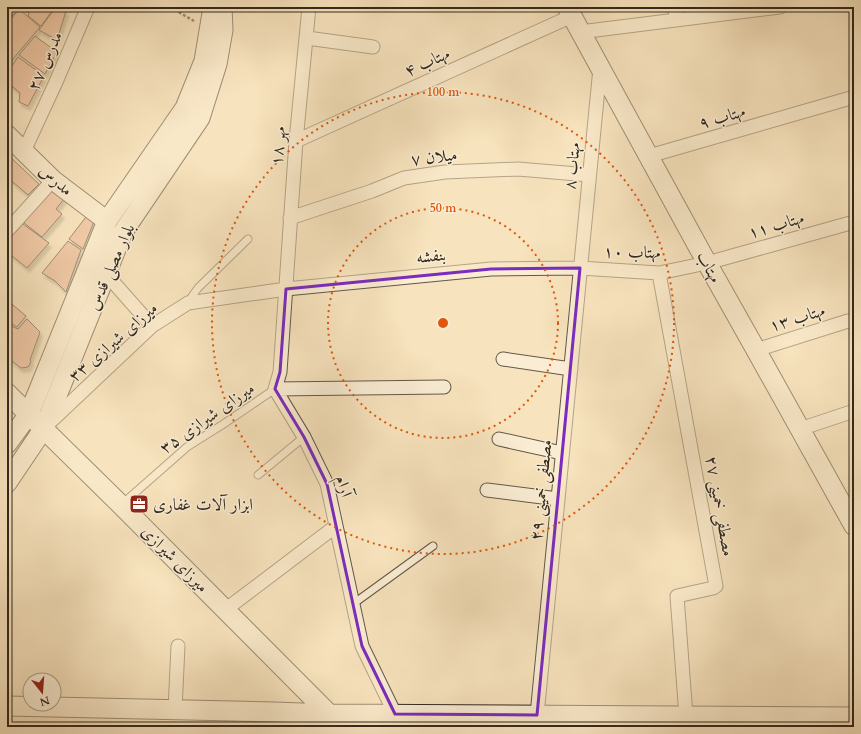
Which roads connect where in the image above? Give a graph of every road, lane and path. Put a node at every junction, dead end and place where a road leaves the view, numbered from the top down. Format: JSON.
{"nodes":[{"id":1,"x":88,"y":7,"type":"edge"},
{"id":2,"x":170,"y":7,"type":"edge"},
{"id":3,"x":213,"y":7,"type":"edge"},
{"id":4,"x":222,"y":7,"type":"edge"},
{"id":5,"x":309,"y":7,"type":"edge"},
{"id":6,"x":780,"y":7,"type":"edge"},
{"id":7,"x":676,"y":14,"type":"edge"},
{"id":8,"x":573,"y":19,"type":"edge"},
{"id":9,"x":209,"y":29,"type":"junction"},
{"id":10,"x":307,"y":38,"type":"junction"},
{"id":11,"x":373,"y":47,"type":"dead end"},
{"id":12,"x":600,"y":68,"type":"junction"},
{"id":13,"x":854,"y":97,"type":"edge"},
{"id":14,"x":7,"y":135,"type":"edge"},
{"id":15,"x":296,"y":141,"type":"junction"},
{"id":16,"x":24,"y":151,"type":"junction"},
{"id":17,"x":649,"y":156,"type":"junction"},
{"id":18,"x":589,"y":175,"type":"junction"},
{"id":19,"x":53,"y":180,"type":"junction"},
{"id":20,"x":290,"y":218,"type":"junction"},
{"id":21,"x":107,"y":221,"type":"junction"},
{"id":22,"x":854,"y":222,"type":"edge"},
{"id":23,"x":7,"y":230,"type":"edge"},
{"id":24,"x":248,"y":239,"type":"dead end"},
{"id":25,"x":707,"y":263,"type":"junction"},
{"id":26,"x":580,"y":268,"type":"junction"},
{"id":27,"x":659,"y":273,"type":"junction"},
{"id":28,"x":106,"y":274,"type":"junction"},
{"id":29,"x":286,"y":289,"type":"junction"},
{"id":30,"x":188,"y":303,"type":"junction"},
{"id":31,"x":848,"y":321,"type":"dead end"},
{"id":32,"x":152,"y":326,"type":"junction"},
{"id":33,"x":756,"y":350,"type":"junction"},
{"id":34,"x":503,"y":359,"type":"dead end"},
{"id":35,"x":570,"y":369,"type":"junction"},
{"id":36,"x":444,"y":387,"type":"dead end"},
{"id":37,"x":275,"y":389,"type":"junction"},
{"id":38,"x":7,"y":393,"type":"edge"},
{"id":39,"x":854,"y":411,"type":"edge"},
{"id":40,"x":29,"y":414,"type":"junction"},
{"id":41,"x":44,"y":428,"type":"junction"},
{"id":42,"x":800,"y":429,"type":"junction"},
{"id":43,"x":304,"y":437,"type":"junction"},
{"id":44,"x":499,"y":439,"type":"dead end"},
{"id":45,"x":7,"y":444,"type":"edge"},
{"id":46,"x":562,"y":453,"type":"junction"},
{"id":47,"x":258,"y":475,"type":"dead end"},
{"id":48,"x":7,"y":483,"type":"edge"},
{"id":49,"x":487,"y":490,"type":"dead end"},
{"id":50,"x":558,"y":498,"type":"junction"},
{"id":51,"x":121,"y":505,"type":"junction"},
{"id":52,"x":853,"y":523,"type":"edge"},
{"id":53,"x":336,"y":526,"type":"junction"},
{"id":54,"x":433,"y":546,"type":"dead end"},
{"id":55,"x":353,"y":604,"type":"junction"},
{"id":56,"x":225,"y":610,"type":"junction"},
{"id":57,"x":178,"y":646,"type":"dead end"},
{"id":58,"x":7,"y":706,"type":"edge"},
{"id":59,"x":175,"y":710,"type":"junction"},
{"id":60,"x":395,"y":714,"type":"junction"},
{"id":61,"x":536,"y":715,"type":"junction"},
{"id":62,"x":686,"y":716,"type":"junction"},
{"id":63,"x":854,"y":718,"type":"edge"},
{"id":64,"x":274,"y":719,"type":"edge"},
{"id":65,"x":335,"y":721,"type":"edge"}],
"edges":[{"from":1,"to":16,"type":"street","name":"مدرس ۲۷"},
{"from":2,"to":9,"type":"path"},
{"from":3,"to":9,"type":"main road","name":"بلوار مصلی قدس"},
{"from":4,"to":28,"type":"main road","name":"بلوار مصلی قدس"},
{"from":5,"to":10,"type":"street","name":"مهر ۱۸"},
{"from":6,"to":7,"type":"street","name":"مهتاب ۴"},
{"from":7,"to":8,"type":"street","name":"مهتاب ۴"},
{"from":8,"to":12,"type":"main road","name":"مهتاب"},
{"from":8,"to":15,"type":"street","name":"مهتاب ۴"},
{"from":9,"to":21,"type":"main road","name":"بلوار مصلی قدس"},
{"from":10,"to":11,"type":"street"},
{"from":10,"to":15,"type":"street","name":"مهر ۱۸"},
{"from":12,"to":17,"type":"main road","name":"مهتاب"},
{"from":12,"to":18,"type":"street","name":"مهتاب ۸"},
{"from":13,"to":17,"type":"street","name":"مهتاب ۹"},
{"from":14,"to":16,"type":"main road","name":"مدرس"},
{"from":15,"to":20,"type":"street","name":"مهر ۱۸"},
{"from":16,"to":19,"type":"main road","name":"مدرس"},
{"from":17,"to":25,"type":"main road","name":"مهتاب"},
{"from":18,"to":20,"type":"street","name":"میلان ۷"},
{"from":18,"to":26,"type":"street","name":"مهتاب ۸"},
{"from":19,"to":21,"type":"main road","name":"مدرس"},
{"from":19,"to":23,"type":"street"},
{"from":20,"to":29,"type":"street","name":"مهر ۱۸"},
{"from":21,"to":40,"type":"main road","name":"بلوار مصلی قدس"},
{"from":22,"to":25,"type":"street","name":"مهتاب ۱۱"},
{"from":24,"to":30,"type":"lane"},
{"from":25,"to":27,"type":"street","name":"مهتاب ۱۰"},
{"from":25,"to":33,"type":"main road","name":"مهتاب"},
{"from":26,"to":27,"type":"street","name":"مهتاب ۱۰"},
{"from":26,"to":29,"type":"street","name":"بنفشه"},
{"from":26,"to":35,"type":"street","name":"مصطفی خمینی ۲۹"},
{"from":27,"to":62,"type":"street","name":"مصطفی خمینی ۲۷"},
{"from":28,"to":32,"type":"street"},
{"from":28,"to":41,"type":"main road","name":"بلوار مصلی قدس"},
{"from":29,"to":30,"type":"street","name":"میرزای شیرازی ۳۳"},
{"from":29,"to":37,"type":"street","name":"مهر ۱۸"},
{"from":30,"to":32,"type":"street","name":"میرزای شیرازی ۳۳"},
{"from":31,"to":33,"type":"street","name":"مهتاب ۱۳"},
{"from":32,"to":41,"type":"street","name":"میرزای شیرازی ۳۳"},
{"from":33,"to":42,"type":"main road","name":"مهتاب"},
{"from":34,"to":35,"type":"street"},
{"from":35,"to":46,"type":"street","name":"مصطفی خمینی ۲۹"},
{"from":36,"to":37,"type":"street"},
{"from":37,"to":43,"type":"street","name":"آرام"},
{"from":37,"to":51,"type":"lane","name":"میرزای شیرازی ۳۵"},
{"from":38,"to":40,"type":"main road","name":"میرزای شیرازی"},
{"from":39,"to":42,"type":"street"},
{"from":40,"to":41,"type":"main road","name":"میرزای شیرازی"},
{"from":40,"to":45,"type":"main road","name":"بلوار مصلی قدس"},
{"from":41,"to":48,"type":"main road","name":"بلوار مصلی قدس"},
{"from":41,"to":51,"type":"main road","name":"میرزای شیرازی"},
{"from":42,"to":52,"type":"main road","name":"مهتاب"},
{"from":43,"to":47,"type":"lane"},
{"from":43,"to":53,"type":"street","name":"آرام"},
{"from":44,"to":46,"type":"street"},
{"from":46,"to":50,"type":"street","name":"مصطفی خمینی ۲۹"},
{"from":49,"to":50,"type":"street"},
{"from":50,"to":61,"type":"street","name":"مصطفی خمینی ۲۹"},
{"from":51,"to":56,"type":"main road","name":"میرزای شیرازی"},
{"from":53,"to":55,"type":"street","name":"آرام"},
{"from":53,"to":56,"type":"street"},
{"from":54,"to":55,"type":"lane"},
{"from":55,"to":60,"type":"street","name":"آرام"},
{"from":56,"to":65,"type":"main road","name":"میرزای شیرازی"},
{"from":57,"to":59,"type":"street"},
{"from":58,"to":59,"type":"main road"},
{"from":59,"to":64,"type":"main road"},
{"from":60,"to":61,"type":"main road"},
{"from":60,"to":65,"type":"main road"},
{"from":61,"to":62,"type":"main road"},
{"from":62,"to":63,"type":"main road"},
{"from":64,"to":65,"type":"main road"}]}
